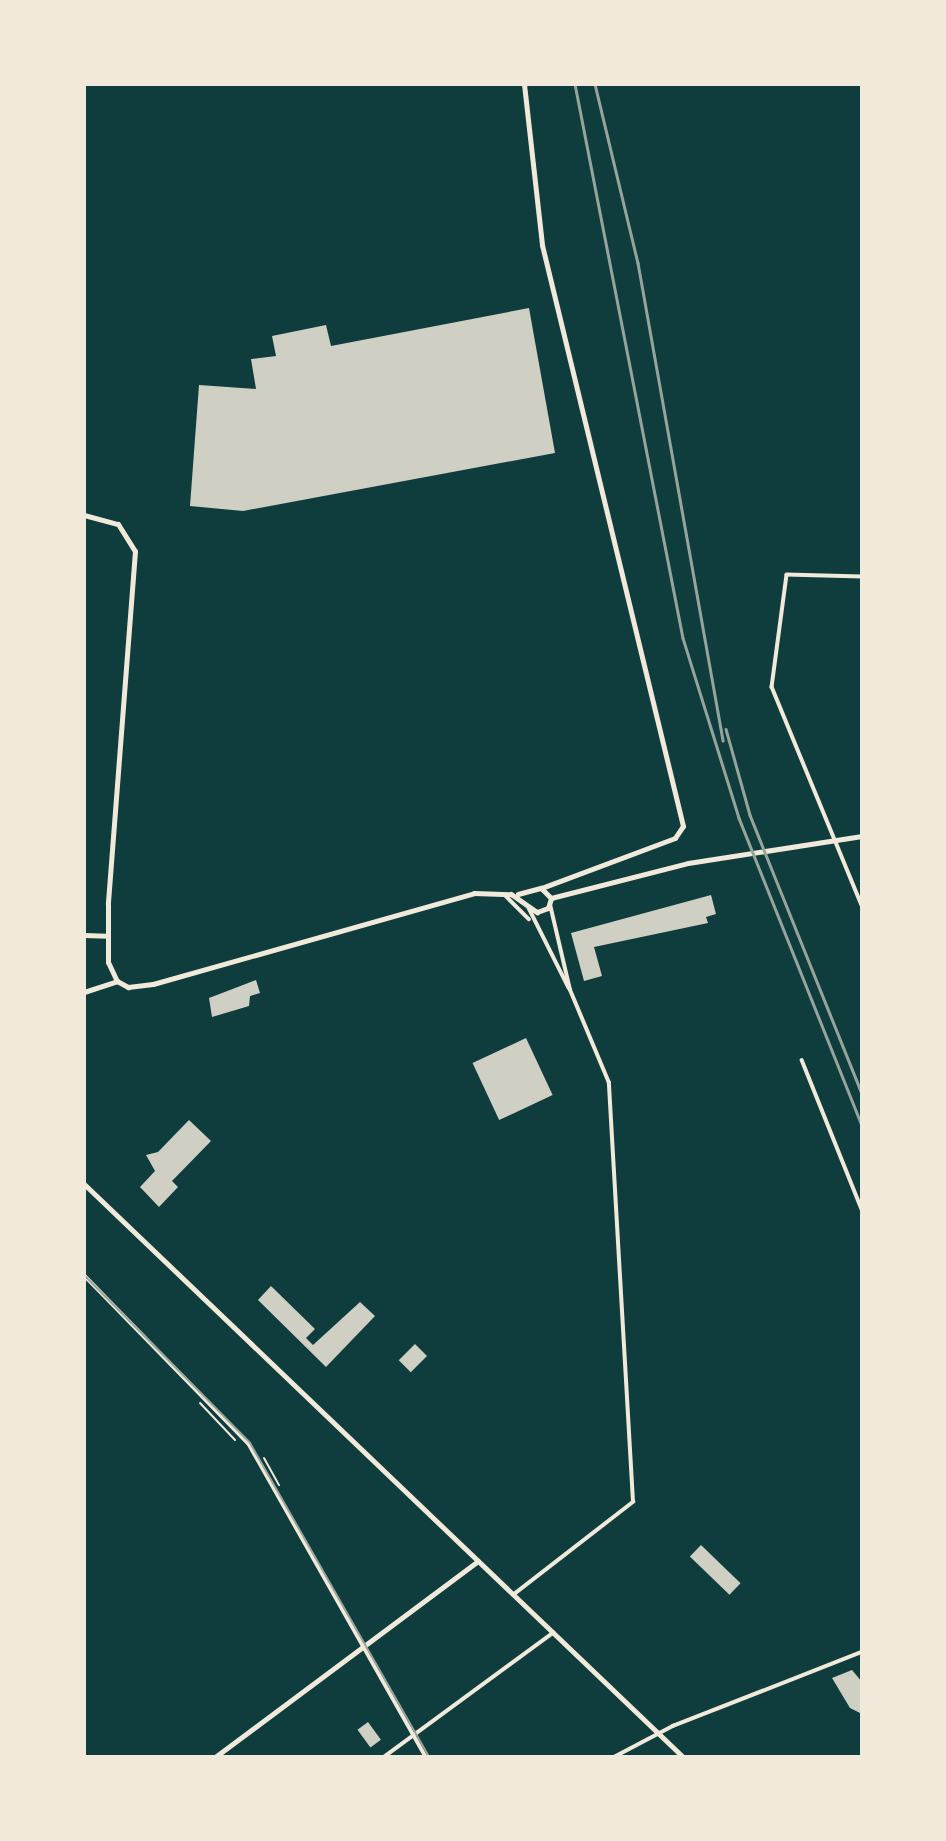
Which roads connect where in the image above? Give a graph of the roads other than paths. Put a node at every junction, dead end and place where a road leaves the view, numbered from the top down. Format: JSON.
{"nodes":[{"id":1,"x":524,"y":84,"type":"edge"},
{"id":2,"x":84,"y":515,"type":"edge"},
{"id":3,"x":862,"y":577,"type":"edge"},
{"id":4,"x":862,"y":836,"type":"edge"},
{"id":5,"x":541,"y":888,"type":"junction"},
{"id":6,"x":497,"y":891,"type":"junction"},
{"id":7,"x":530,"y":891,"type":"junction"},
{"id":8,"x":511,"y":894,"type":"junction"},
{"id":9,"x":551,"y":898,"type":"junction"},
{"id":10,"x":528,"y":903,"type":"junction"},
{"id":11,"x":550,"y":905,"type":"junction"},
{"id":12,"x":862,"y":905,"type":"edge"},
{"id":13,"x":531,"y":921,"type":"junction"},
{"id":14,"x":84,"y":935,"type":"edge"},
{"id":15,"x":107,"y":936,"type":"junction"},
{"id":16,"x":117,"y":981,"type":"junction"},
{"id":17,"x":570,"y":990,"type":"junction"},
{"id":18,"x":84,"y":992,"type":"edge"},
{"id":19,"x":802,"y":1060,"type":"dead end"},
{"id":20,"x":84,"y":1184,"type":"edge"},
{"id":21,"x":862,"y":1209,"type":"edge"},
{"id":22,"x":84,"y":1275,"type":"edge"},
{"id":23,"x":478,"y":1561,"type":"junction"},
{"id":24,"x":513,"y":1595,"type":"junction"},
{"id":25,"x":553,"y":1633,"type":"junction"},
{"id":26,"x":363,"y":1647,"type":"junction"},
{"id":27,"x":862,"y":1653,"type":"edge"},
{"id":28,"x":658,"y":1733,"type":"junction"},
{"id":29,"x":414,"y":1735,"type":"junction"},
{"id":30,"x":215,"y":1757,"type":"edge"},
{"id":31,"x":384,"y":1757,"type":"edge"},
{"id":32,"x":426,"y":1757,"type":"edge"},
{"id":33,"x":614,"y":1757,"type":"edge"},
{"id":34,"x":683,"y":1757,"type":"edge"}],
"edges":[{"from":1,"to":5,"type":"street"},
{"from":2,"to":15,"type":"street"},
{"from":3,"to":12,"type":"street"},
{"from":4,"to":9,"type":"street"},
{"from":5,"to":7,"type":"street"},
{"from":5,"to":9,"type":"street"},
{"from":6,"to":8,"type":"street"},
{"from":6,"to":13,"type":"street"},
{"from":6,"to":16,"type":"street"},
{"from":7,"to":8,"type":"street"},
{"from":7,"to":10,"type":"street"},
{"from":8,"to":10,"type":"street"},
{"from":9,"to":11,"type":"street"},
{"from":10,"to":11,"type":"street"},
{"from":10,"to":13,"type":"street"},
{"from":11,"to":17,"type":"street"},
{"from":13,"to":17,"type":"street"},
{"from":14,"to":15,"type":"street"},
{"from":15,"to":16,"type":"street"},
{"from":16,"to":18,"type":"street"},
{"from":17,"to":24,"type":"street"},
{"from":19,"to":21,"type":"street"},
{"from":20,"to":23,"type":"street"},
{"from":22,"to":26,"type":"street"},
{"from":23,"to":24,"type":"street"},
{"from":23,"to":26,"type":"street"},
{"from":24,"to":25,"type":"street"},
{"from":25,"to":28,"type":"street"},
{"from":25,"to":29,"type":"street"},
{"from":26,"to":29,"type":"street"},
{"from":26,"to":30,"type":"street"},
{"from":27,"to":28,"type":"street"},
{"from":28,"to":33,"type":"street"},
{"from":28,"to":34,"type":"street"},
{"from":29,"to":31,"type":"street"},
{"from":29,"to":32,"type":"street"}]}
